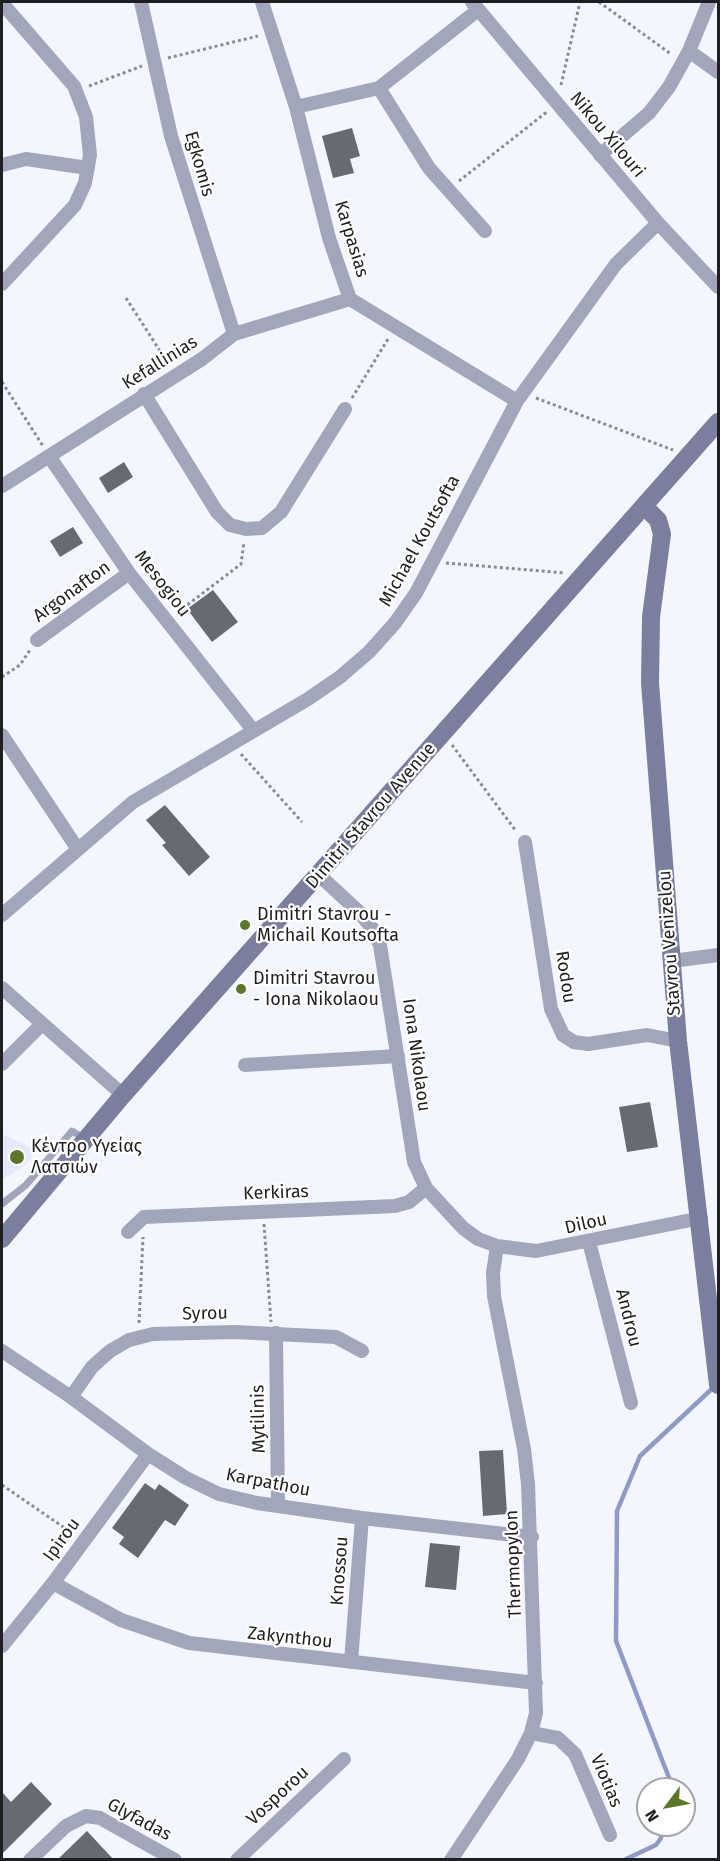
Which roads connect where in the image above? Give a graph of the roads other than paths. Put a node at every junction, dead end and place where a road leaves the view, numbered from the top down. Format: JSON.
{"nodes":[{"id":1,"x":141,"y":2,"type":"edge"},
{"id":2,"x":262,"y":2,"type":"edge"},
{"id":3,"x":709,"y":2,"type":"edge"},
{"id":4,"x":2,"y":3,"type":"edge"},
{"id":5,"x":475,"y":6,"type":"edge"},
{"id":6,"x":686,"y":56,"type":"junction"},
{"id":7,"x":718,"y":72,"type":"edge"},
{"id":8,"x":379,"y":88,"type":"junction"},
{"id":9,"x":296,"y":107,"type":"junction"},
{"id":10,"x":600,"y":155,"type":"junction"},
{"id":11,"x":2,"y":165,"type":"edge"},
{"id":12,"x":88,"y":168,"type":"junction"},
{"id":13,"x":658,"y":223,"type":"junction"},
{"id":14,"x":485,"y":231,"type":"dead end"},
{"id":15,"x":2,"y":284,"type":"edge"},
{"id":16,"x":718,"y":287,"type":"edge"},
{"id":17,"x":350,"y":299,"type":"junction"},
{"id":18,"x":234,"y":334,"type":"junction"},
{"id":19,"x":144,"y":394,"type":"junction"},
{"id":20,"x":520,"y":397,"type":"junction"},
{"id":21,"x":345,"y":410,"type":"road end"},
{"id":22,"x":718,"y":422,"type":"edge"},
{"id":23,"x":50,"y":456,"type":"junction"},
{"id":24,"x":2,"y":486,"type":"edge"},
{"id":25,"x":644,"y":506,"type":"junction"},
{"id":26,"x":129,"y":573,"type":"junction"},
{"id":27,"x":37,"y":640,"type":"road end"},
{"id":28,"x":253,"y":730,"type":"junction"},
{"id":29,"x":2,"y":735,"type":"edge"},
{"id":30,"x":525,"y":842,"type":"road end"},
{"id":31,"x":77,"y":848,"type":"junction"},
{"id":32,"x":319,"y":875,"type":"junction"},
{"id":33,"x":2,"y":915,"type":"edge"},
{"id":34,"x":718,"y":955,"type":"edge"},
{"id":35,"x":672,"y":961,"type":"junction"},
{"id":36,"x":2,"y":988,"type":"edge"},
{"id":37,"x":42,"y":1024,"type":"junction"},
{"id":38,"x":678,"y":1041,"type":"junction"},
{"id":39,"x":398,"y":1056,"type":"junction"},
{"id":40,"x":2,"y":1064,"type":"edge"},
{"id":41,"x":245,"y":1065,"type":"dead end"},
{"id":42,"x":123,"y":1095,"type":"junction"},
{"id":43,"x":86,"y":1139,"type":"junction"},
{"id":44,"x":426,"y":1188,"type":"junction"},
{"id":45,"x":2,"y":1204,"type":"edge"},
{"id":46,"x":701,"y":1218,"type":"junction"},
{"id":47,"x":128,"y":1232,"type":"dead end"},
{"id":48,"x":2,"y":1239,"type":"edge"},
{"id":49,"x":478,"y":1239,"type":"joint"},
{"id":50,"x":590,"y":1242,"type":"junction"},
{"id":51,"x":497,"y":1246,"type":"junction"},
{"id":52,"x":274,"y":1333,"type":"junction"},
{"id":53,"x":2,"y":1351,"type":"edge"},
{"id":54,"x":362,"y":1351,"type":"dead end"},
{"id":55,"x":718,"y":1378,"type":"edge"},
{"id":56,"x":71,"y":1397,"type":"junction"},
{"id":57,"x":631,"y":1403,"type":"dead end"},
{"id":58,"x":148,"y":1454,"type":"junction"},
{"id":59,"x":278,"y":1505,"type":"junction"},
{"id":60,"x":362,"y":1518,"type":"junction"},
{"id":61,"x":532,"y":1538,"type":"junction"},
{"id":62,"x":53,"y":1583,"type":"junction"},
{"id":63,"x":2,"y":1646,"type":"edge"},
{"id":64,"x":351,"y":1662,"type":"junction"},
{"id":65,"x":536,"y":1683,"type":"junction"},
{"id":66,"x":531,"y":1733,"type":"junction"},
{"id":67,"x":344,"y":1760,"type":"dead end"},
{"id":68,"x":610,"y":1835,"type":"dead end"},
{"id":69,"x":30,"y":1860,"type":"edge"},
{"id":70,"x":176,"y":1860,"type":"edge"},
{"id":71,"x":237,"y":1860,"type":"edge"},
{"id":72,"x":451,"y":1860,"type":"edge"}],
"edges":[{"from":1,"to":18,"type":"street","name":"Egkomis"},
{"from":2,"to":9,"type":"street","name":"Karpasias"},
{"from":3,"to":6,"type":"street"},
{"from":4,"to":12,"type":"street"},
{"from":5,"to":8,"type":"street"},
{"from":5,"to":10,"type":"street","name":"Nikou Xilouri"},
{"from":6,"to":7,"type":"street"},
{"from":6,"to":10,"type":"street"},
{"from":8,"to":9,"type":"street"},
{"from":8,"to":14,"type":"street"},
{"from":9,"to":17,"type":"street","name":"Karpasias"},
{"from":10,"to":13,"type":"street","name":"Nikou Xilouri"},
{"from":11,"to":12,"type":"street"},
{"from":12,"to":15,"type":"street"},
{"from":13,"to":16,"type":"street","name":"Nikou Xilouri"},
{"from":13,"to":20,"type":"street","name":"Michael Koutsofta"},
{"from":17,"to":18,"type":"street","name":"Kefallinias"},
{"from":17,"to":20,"type":"street","name":"Karpasias"},
{"from":18,"to":19,"type":"street","name":"Kefallinias"},
{"from":19,"to":21,"type":"street"},
{"from":19,"to":23,"type":"street","name":"Kefallinias"},
{"from":20,"to":28,"type":"street","name":"Michael Koutsofta"},
{"from":22,"to":25,"type":"main road","name":"Dimitri Stavrou Avenue"},
{"from":23,"to":24,"type":"street","name":"Kefallinias"},
{"from":23,"to":26,"type":"street","name":"Mesogiou"},
{"from":25,"to":32,"type":"main road","name":"Dimitri Stavrou Avenue"},
{"from":25,"to":35,"type":"main road","name":"Stavrou Venizelou"},
{"from":26,"to":27,"type":"street","name":"Argonafton"},
{"from":26,"to":28,"type":"street","name":"Mesogiou"},
{"from":28,"to":31,"type":"street","name":"Michael Koutsofta"},
{"from":29,"to":31,"type":"street"},
{"from":30,"to":38,"type":"street","name":"Rodou"},
{"from":31,"to":33,"type":"street","name":"Michael Koutsofta"},
{"from":32,"to":39,"type":"street","name":"Iona Nikolaou"},
{"from":32,"to":42,"type":"main road","name":"Dimitri Stavrou Avenue"},
{"from":34,"to":35,"type":"street"},
{"from":35,"to":38,"type":"main road","name":"Stavrou Venizelou"},
{"from":36,"to":37,"type":"street"},
{"from":37,"to":40,"type":"street"},
{"from":37,"to":42,"type":"street"},
{"from":38,"to":46,"type":"main road","name":"Stavrou Venizelou"},
{"from":39,"to":41,"type":"street"},
{"from":39,"to":44,"type":"street","name":"Iona Nikolaou"},
{"from":42,"to":43,"type":"main road","name":"Dimitri Stavrou Avenue"},
{"from":43,"to":45,"type":"lane"},
{"from":43,"to":48,"type":"main road","name":"Dimitri Stavrou Avenue"},
{"from":44,"to":47,"type":"street","name":"Kerkiras"},
{"from":44,"to":49,"type":"street","name":"Iona Nikolaou"},
{"from":46,"to":50,"type":"street","name":"Dilou"},
{"from":46,"to":55,"type":"main road","name":"Stavrou Venizelou"},
{"from":49,"to":51,"type":"street","name":"Dilou"},
{"from":50,"to":51,"type":"street","name":"Dilou"},
{"from":50,"to":57,"type":"street","name":"Androu"},
{"from":51,"to":61,"type":"street","name":"Thermopylon"},
{"from":52,"to":54,"type":"street","name":"Syrou"},
{"from":52,"to":56,"type":"street","name":"Syrou"},
{"from":52,"to":59,"type":"street","name":"Mytilinis"},
{"from":53,"to":56,"type":"street","name":"Karpathou"},
{"from":56,"to":58,"type":"street","name":"Karpathou"},
{"from":58,"to":59,"type":"street","name":"Karpathou"},
{"from":58,"to":62,"type":"street","name":"Ipirou"},
{"from":59,"to":60,"type":"street","name":"Karpathou"},
{"from":60,"to":61,"type":"street","name":"Karpathou"},
{"from":60,"to":64,"type":"street","name":"Knossou"},
{"from":61,"to":65,"type":"street","name":"Thermopylon"},
{"from":62,"to":63,"type":"street","name":"Ipirou"},
{"from":62,"to":64,"type":"street","name":"Zakynthou"},
{"from":64,"to":65,"type":"street","name":"Zakynthou"},
{"from":65,"to":66,"type":"street","name":"Thermopylon"},
{"from":66,"to":68,"type":"street","name":"Viotias"},
{"from":66,"to":72,"type":"street","name":"Thermopylon"},
{"from":67,"to":71,"type":"street","name":"Vosporou"},
{"from":69,"to":70,"type":"street","name":"Glyfadas"}]}
